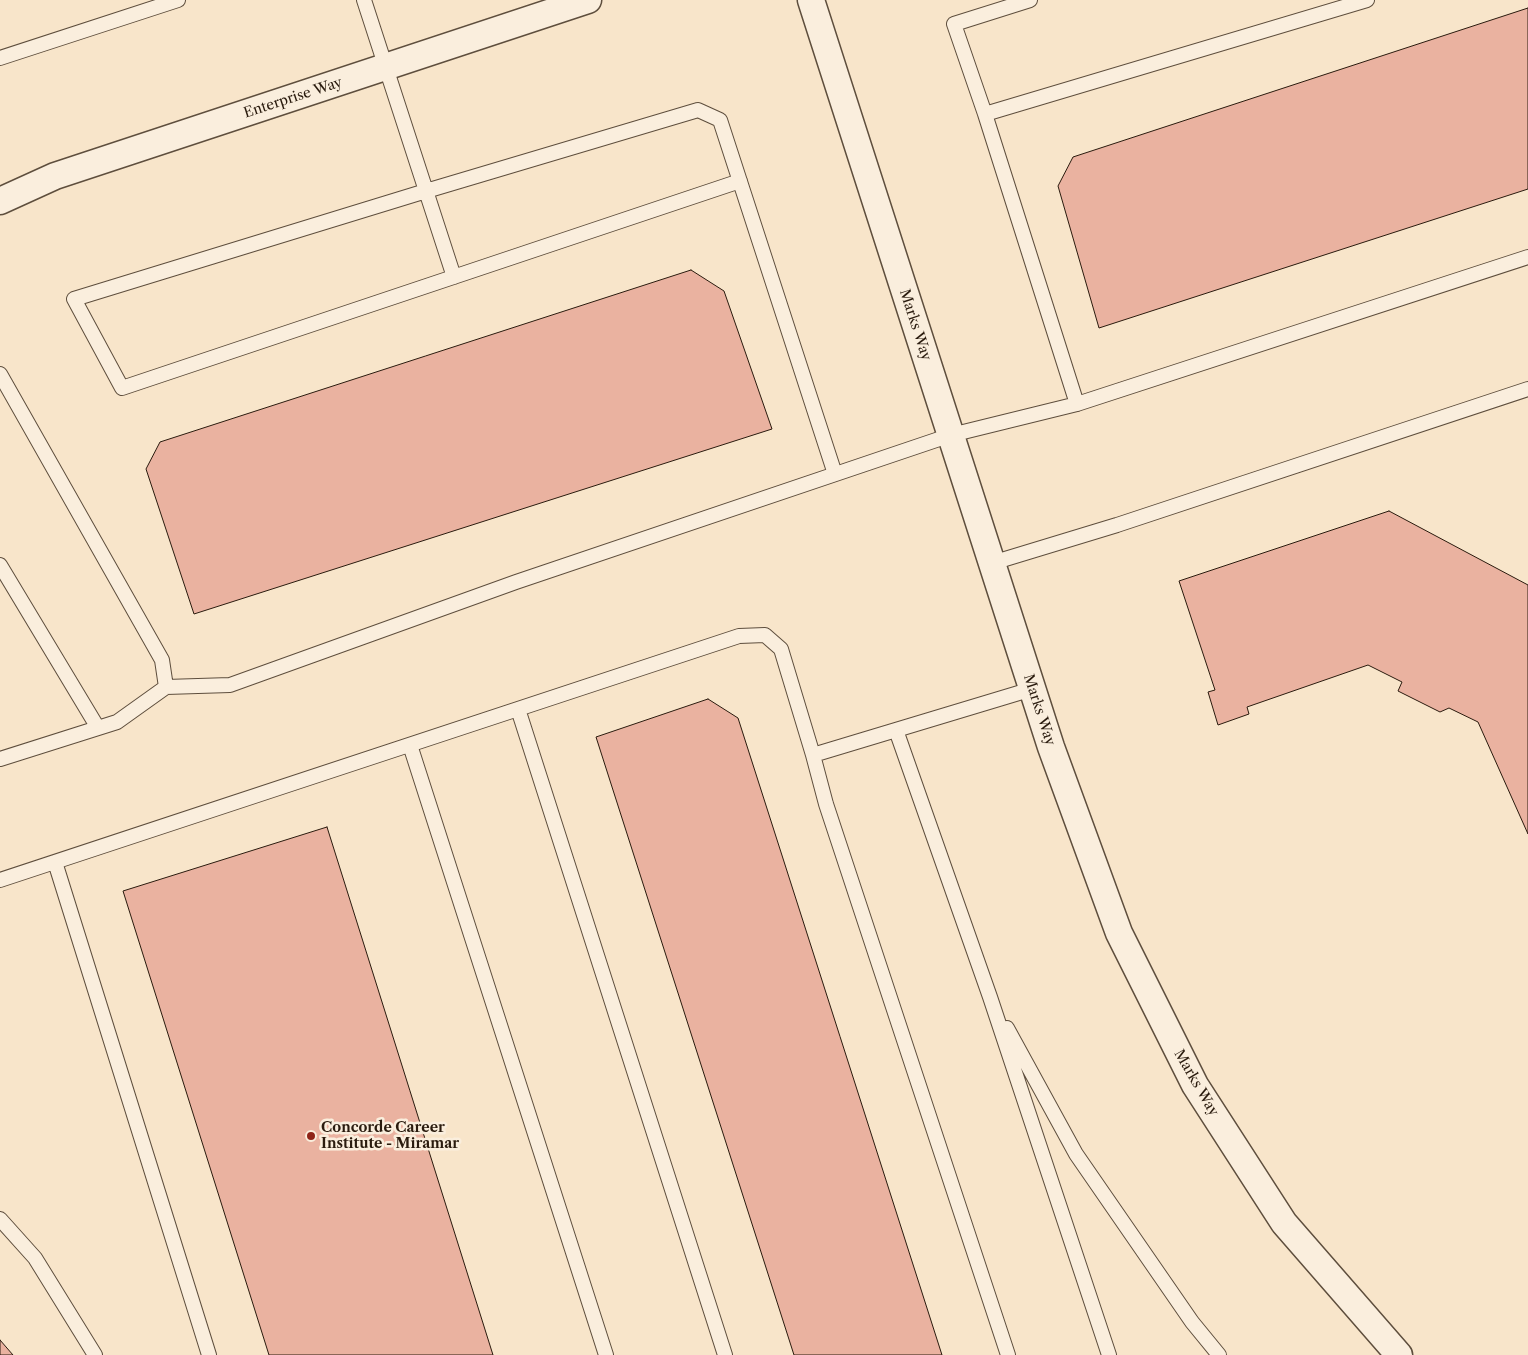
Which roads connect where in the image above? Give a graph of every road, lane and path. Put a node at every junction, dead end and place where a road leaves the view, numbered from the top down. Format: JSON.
{"nodes":[{"id":1,"x":178,"y":0,"type":"edge"},
{"id":2,"x":364,"y":0,"type":"edge"},
{"id":3,"x":588,"y":0,"type":"edge"},
{"id":4,"x":811,"y":0,"type":"edge"},
{"id":5,"x":1030,"y":0,"type":"edge"},
{"id":6,"x":1367,"y":0,"type":"edge"},
{"id":7,"x":0,"y":58,"type":"edge"},
{"id":8,"x":386,"y":67,"type":"junction"},
{"id":9,"x":985,"y":114,"type":"junction"},
{"id":10,"x":740,"y":181,"type":"junction"},
{"id":11,"x":426,"y":191,"type":"junction"},
{"id":12,"x":0,"y":201,"type":"edge"},
{"id":13,"x":1528,"y":257,"type":"edge"},
{"id":14,"x":454,"y":277,"type":"junction"},
{"id":15,"x":0,"y":374,"type":"edge"},
{"id":16,"x":1528,"y":389,"type":"edge"},
{"id":17,"x":1077,"y":404,"type":"junction"},
{"id":18,"x":951,"y":435,"type":"junction"},
{"id":19,"x":835,"y":474,"type":"junction"},
{"id":20,"x":992,"y":563,"type":"junction"},
{"id":21,"x":0,"y":565,"type":"edge"},
{"id":22,"x":166,"y":687,"type":"junction"},
{"id":23,"x":1032,"y":689,"type":"junction"},
{"id":24,"x":518,"y":709,"type":"junction"},
{"id":25,"x":98,"y":728,"type":"junction"},
{"id":26,"x":896,"y":730,"type":"junction"},
{"id":27,"x":410,"y":745,"type":"junction"},
{"id":28,"x":813,"y":755,"type":"junction"},
{"id":29,"x":1,"y":757,"type":"edge"},
{"id":30,"x":55,"y":862,"type":"junction"},
{"id":31,"x":0,"y":880,"type":"edge"},
{"id":32,"x":990,"y":997,"type":"junction"},
{"id":33,"x":0,"y":1219,"type":"edge"},
{"id":34,"x":95,"y":1355,"type":"edge"},
{"id":35,"x":209,"y":1355,"type":"edge"},
{"id":36,"x":606,"y":1355,"type":"edge"},
{"id":37,"x":726,"y":1355,"type":"edge"},
{"id":38,"x":1008,"y":1355,"type":"edge"},
{"id":39,"x":1109,"y":1355,"type":"edge"},
{"id":40,"x":1219,"y":1355,"type":"edge"},
{"id":41,"x":1399,"y":1355,"type":"edge"}],
"edges":[{"from":1,"to":7,"type":"lane"},
{"from":2,"to":8,"type":"lane"},
{"from":3,"to":8,"type":"street","name":"Enterprise Way"},
{"from":4,"to":18,"type":"street","name":"Marks Way"},
{"from":5,"to":9,"type":"lane"},
{"from":6,"to":9,"type":"lane"},
{"from":8,"to":11,"type":"lane"},
{"from":8,"to":12,"type":"street","name":"Enterprise Way"},
{"from":9,"to":17,"type":"lane"},
{"from":10,"to":11,"type":"lane"},
{"from":10,"to":14,"type":"lane"},
{"from":10,"to":19,"type":"lane"},
{"from":11,"to":14,"type":"lane"},
{"from":11,"to":14,"type":"lane"},
{"from":13,"to":17,"type":"lane"},
{"from":15,"to":22,"type":"lane"},
{"from":16,"to":20,"type":"lane"},
{"from":17,"to":18,"type":"lane"},
{"from":18,"to":19,"type":"lane"},
{"from":18,"to":20,"type":"street","name":"Marks Way"},
{"from":19,"to":22,"type":"lane"},
{"from":20,"to":23,"type":"street","name":"Marks Way"},
{"from":21,"to":25,"type":"lane"},
{"from":22,"to":25,"type":"lane"},
{"from":23,"to":26,"type":"lane"},
{"from":23,"to":41,"type":"street","name":"Marks Way"},
{"from":24,"to":27,"type":"lane"},
{"from":24,"to":28,"type":"lane"},
{"from":24,"to":37,"type":"lane"},
{"from":25,"to":29,"type":"lane"},
{"from":26,"to":28,"type":"lane"},
{"from":26,"to":32,"type":"lane"},
{"from":27,"to":30,"type":"lane"},
{"from":27,"to":36,"type":"lane"},
{"from":28,"to":38,"type":"lane"},
{"from":30,"to":31,"type":"lane"},
{"from":30,"to":35,"type":"lane"},
{"from":32,"to":39,"type":"lane"},
{"from":32,"to":40,"type":"lane"},
{"from":33,"to":34,"type":"lane"}]}
